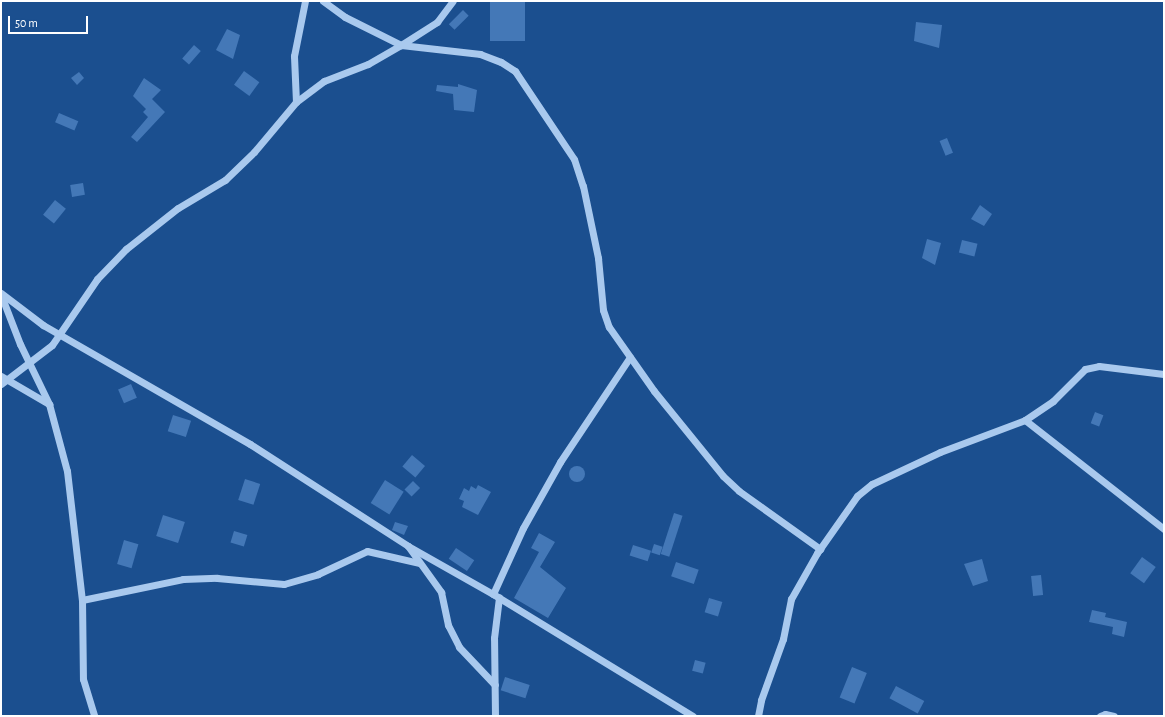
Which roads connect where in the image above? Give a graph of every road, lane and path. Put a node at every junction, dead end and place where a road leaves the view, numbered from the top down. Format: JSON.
{"nodes":[{"id":1,"x":306,"y":1,"type":"edge"},
{"id":2,"x":323,"y":1,"type":"edge"},
{"id":3,"x":453,"y":1,"type":"edge"},
{"id":4,"x":401,"y":45,"type":"junction"},
{"id":5,"x":296,"y":102,"type":"junction"},
{"id":6,"x":1,"y":294,"type":"edge"},
{"id":7,"x":61,"y":335,"type":"junction"},
{"id":8,"x":630,"y":357,"type":"junction"},
{"id":9,"x":30,"y":364,"type":"junction"},
{"id":10,"x":1164,"y":374,"type":"edge"},
{"id":11,"x":1,"y":376,"type":"edge"},
{"id":12,"x":8,"y":380,"type":"junction"},
{"id":13,"x":1,"y":384,"type":"edge"},
{"id":14,"x":49,"y":404,"type":"junction"},
{"id":15,"x":1025,"y":420,"type":"junction"},
{"id":16,"x":1164,"y":529,"type":"edge"},
{"id":17,"x":408,"y":546,"type":"junction"},
{"id":18,"x":820,"y":548,"type":"junction"},
{"id":19,"x":419,"y":563,"type":"junction"},
{"id":20,"x":496,"y":596,"type":"junction"},
{"id":21,"x":82,"y":600,"type":"junction"},
{"id":22,"x":495,"y":685,"type":"junction"},
{"id":23,"x":758,"y":712,"type":"edge"},
{"id":24,"x":94,"y":716,"type":"edge"},
{"id":25,"x":495,"y":716,"type":"edge"},
{"id":26,"x":693,"y":716,"type":"edge"},
{"id":27,"x":755,"y":716,"type":"edge"},
{"id":28,"x":1100,"y":716,"type":"edge"},
{"id":29,"x":1114,"y":716,"type":"edge"}],
"edges":[{"from":1,"to":5,"type":"street"},
{"from":2,"to":4,"type":"street"},
{"from":3,"to":4,"type":"street"},
{"from":4,"to":5,"type":"street"},
{"from":4,"to":8,"type":"street"},
{"from":5,"to":7,"type":"street"},
{"from":6,"to":7,"type":"street"},
{"from":6,"to":9,"type":"street"},
{"from":7,"to":9,"type":"street"},
{"from":7,"to":17,"type":"street"},
{"from":8,"to":18,"type":"street"},
{"from":8,"to":20,"type":"street"},
{"from":9,"to":12,"type":"street"},
{"from":9,"to":14,"type":"street"},
{"from":10,"to":15,"type":"street"},
{"from":11,"to":12,"type":"street"},
{"from":12,"to":13,"type":"street"},
{"from":12,"to":14,"type":"street"},
{"from":14,"to":21,"type":"street"},
{"from":15,"to":16,"type":"street"},
{"from":15,"to":18,"type":"street"},
{"from":17,"to":19,"type":"street"},
{"from":17,"to":20,"type":"street"},
{"from":18,"to":23,"type":"street"},
{"from":19,"to":21,"type":"street"},
{"from":19,"to":22,"type":"street"},
{"from":20,"to":22,"type":"street"},
{"from":20,"to":26,"type":"street"},
{"from":21,"to":24,"type":"street"},
{"from":22,"to":25,"type":"street"},
{"from":23,"to":27,"type":"street"},
{"from":28,"to":29,"type":"street"}]}
